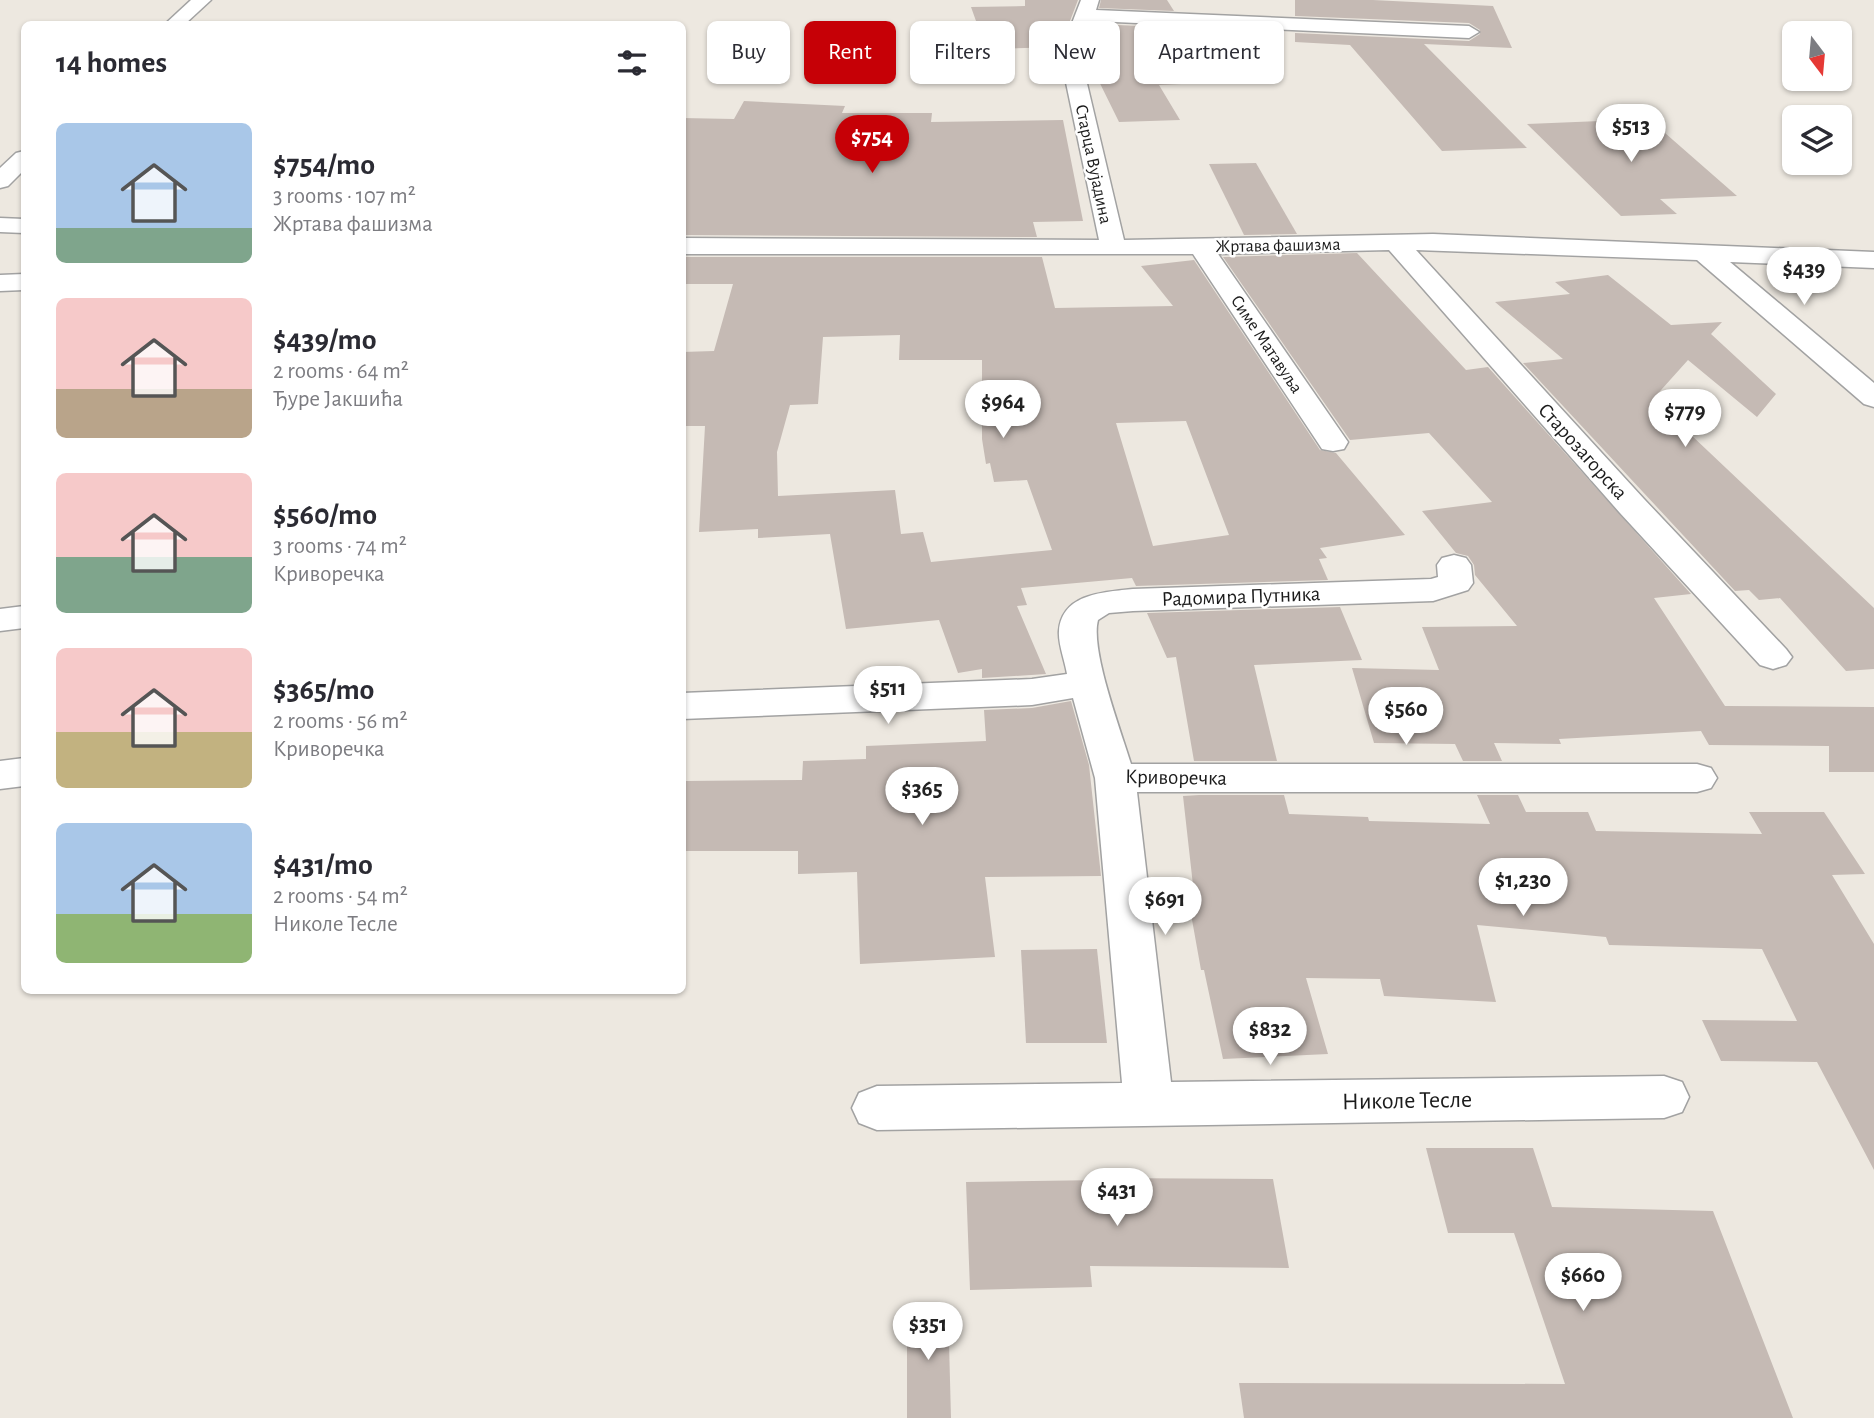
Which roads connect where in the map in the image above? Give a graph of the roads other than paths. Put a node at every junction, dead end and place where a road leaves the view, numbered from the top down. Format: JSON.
{"nodes":[{"id":1,"x":202,"y":0,"type":"edge"},
{"id":2,"x":1088,"y":7,"type":"edge"},
{"id":3,"x":178,"y":21,"type":"edge"},
{"id":4,"x":1469,"y":32,"type":"dead end"},
{"id":5,"x":16,"y":149,"type":"edge"},
{"id":6,"x":0,"y":181,"type":"edge"},
{"id":7,"x":0,"y":225,"type":"edge"},
{"id":8,"x":21,"y":226,"type":"edge"},
{"id":9,"x":1395,"y":242,"type":"junction"},
{"id":10,"x":686,"y":246,"type":"edge"},
{"id":11,"x":1200,"y":246,"type":"junction"},
{"id":12,"x":1113,"y":248,"type":"junction"},
{"id":13,"x":1703,"y":253,"type":"junction"},
{"id":14,"x":1874,"y":260,"type":"edge"},
{"id":15,"x":21,"y":282,"type":"edge"},
{"id":16,"x":0,"y":283,"type":"edge"},
{"id":17,"x":1874,"y":398,"type":"edge"},
{"id":18,"x":1333,"y":442,"type":"dead end"},
{"id":19,"x":1454,"y":565,"type":"dead end"},
{"id":20,"x":21,"y":617,"type":"edge"},
{"id":21,"x":0,"y":620,"type":"edge"},
{"id":22,"x":1773,"y":657,"type":"dead end"},
{"id":23,"x":1088,"y":683,"type":"junction"},
{"id":24,"x":686,"y":706,"type":"edge"},
{"id":25,"x":21,"y":772,"type":"edge"},
{"id":26,"x":0,"y":775,"type":"edge"},
{"id":27,"x":1115,"y":778,"type":"junction"},
{"id":28,"x":1698,"y":778,"type":"dead end"},
{"id":29,"x":1664,"y":1097,"type":"dead end"},
{"id":30,"x":1149,"y":1104,"type":"junction"},
{"id":31,"x":877,"y":1108,"type":"dead end"}],
"edges":[{"from":1,"to":3,"type":"street"},
{"from":2,"to":4,"type":"street"},
{"from":2,"to":12,"type":"street","name":"Старца Вујадина"},
{"from":5,"to":6,"type":"street"},
{"from":7,"to":8,"type":"street"},
{"from":9,"to":11,"type":"street","name":"Жртава фашизма"},
{"from":9,"to":13,"type":"street","name":"Жртава фашизма"},
{"from":9,"to":22,"type":"street","name":"Старозагорска"},
{"from":10,"to":12,"type":"street","name":"Жртава фашизма"},
{"from":11,"to":12,"type":"street","name":"Жртава фашизма"},
{"from":11,"to":18,"type":"street","name":"Симе Матавуља"},
{"from":13,"to":14,"type":"street","name":"Жртава фашизма"},
{"from":13,"to":17,"type":"street"},
{"from":15,"to":16,"type":"street"},
{"from":19,"to":23,"type":"street","name":"Радомира Путника"},
{"from":20,"to":21,"type":"street"},
{"from":23,"to":24,"type":"street"},
{"from":23,"to":27,"type":"street","name":"Криворечка"},
{"from":25,"to":26,"type":"street"},
{"from":27,"to":28,"type":"street","name":"Криворечка"},
{"from":27,"to":30,"type":"street"},
{"from":29,"to":30,"type":"street","name":"Николе Тесле"},
{"from":30,"to":31,"type":"street","name":"Николе Тесле"}]}
